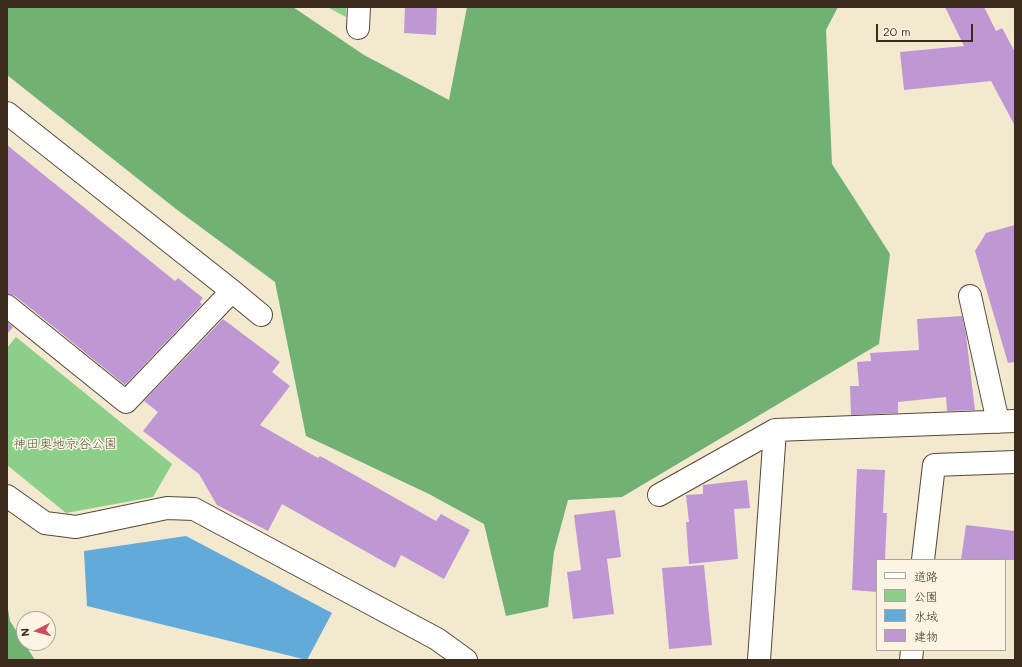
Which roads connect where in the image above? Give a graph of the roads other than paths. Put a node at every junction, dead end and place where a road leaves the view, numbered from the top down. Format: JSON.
{"nodes":[{"id":1,"x":7,"y":113,"type":"edge"},
{"id":2,"x":232,"y":291,"type":"junction"},
{"id":3,"x":970,"y":296,"type":"dead end"},
{"id":4,"x":7,"y":306,"type":"edge"},
{"id":5,"x":261,"y":315,"type":"dead end"},
{"id":6,"x":1006,"y":422,"type":"edge"},
{"id":7,"x":775,"y":430,"type":"junction"},
{"id":8,"x":1015,"y":462,"type":"edge"},
{"id":9,"x":659,"y":495,"type":"dead end"},
{"id":10,"x":7,"y":496,"type":"edge"},
{"id":11,"x":923,"y":559,"type":"edge"},
{"id":12,"x":466,"y":660,"type":"edge"},
{"id":13,"x":759,"y":660,"type":"edge"}],
"edges":[{"from":1,"to":2,"type":"street"},
{"from":2,"to":4,"type":"street"},
{"from":2,"to":5,"type":"street"},
{"from":3,"to":6,"type":"street"},
{"from":6,"to":7,"type":"street"},
{"from":7,"to":9,"type":"street"},
{"from":7,"to":13,"type":"street"},
{"from":8,"to":11,"type":"street"},
{"from":10,"to":12,"type":"street"}]}
